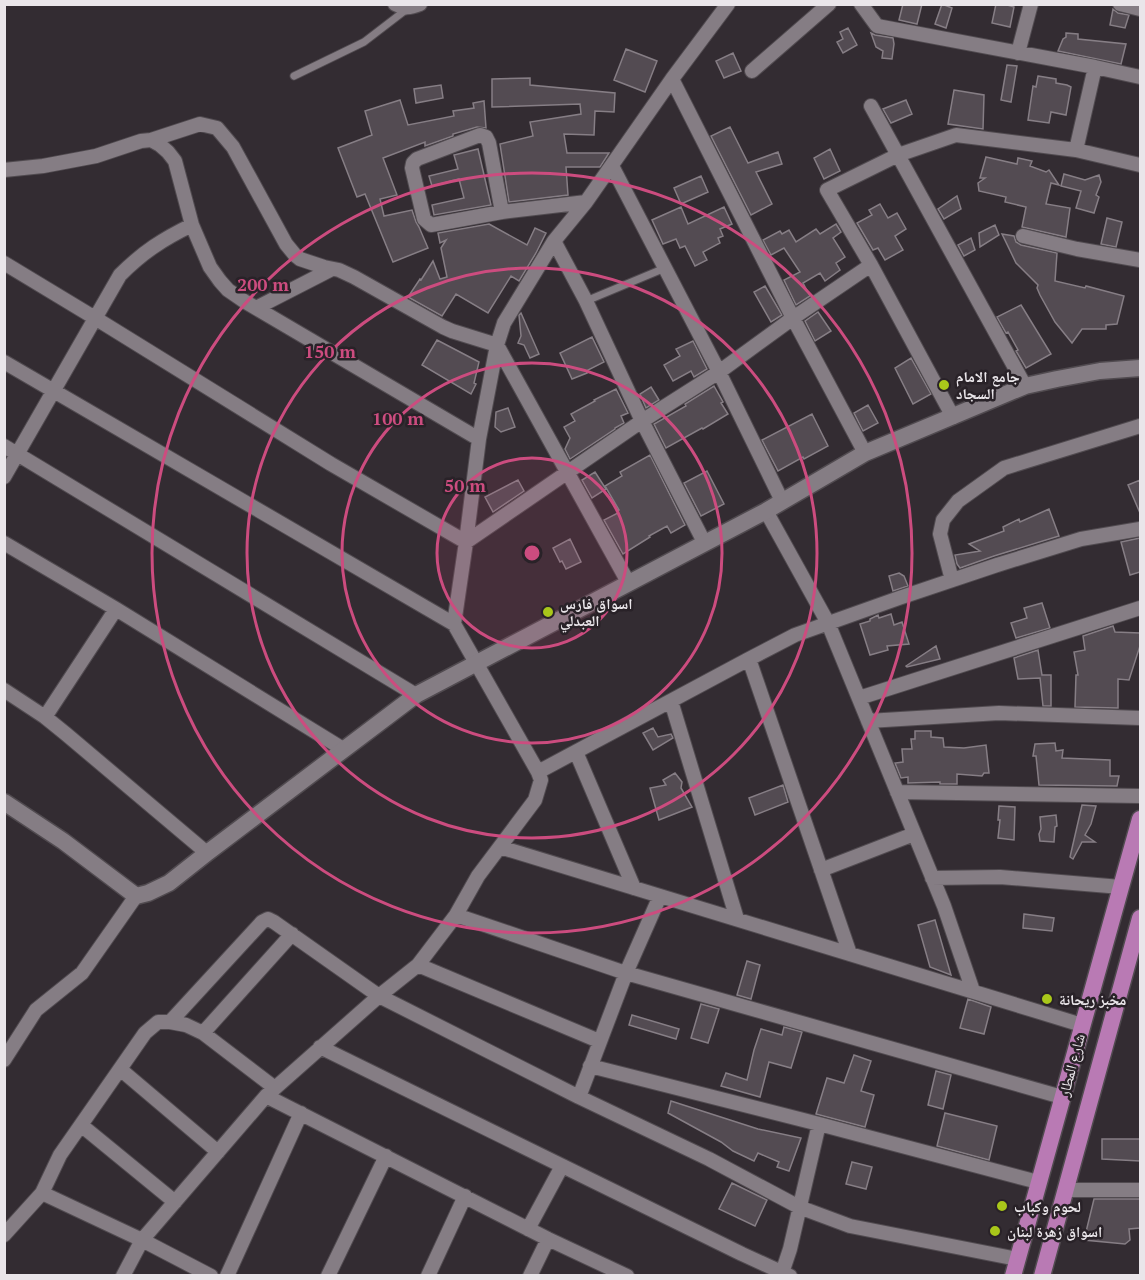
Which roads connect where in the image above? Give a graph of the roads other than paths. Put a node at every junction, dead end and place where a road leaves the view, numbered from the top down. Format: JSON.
{"nodes":[{"id":1,"x":728,"y":4,"type":"edge"},
{"id":2,"x":829,"y":4,"type":"edge"},
{"id":3,"x":861,"y":4,"type":"edge"},
{"id":4,"x":1031,"y":4,"type":"edge"},
{"id":5,"x":1123,"y":5,"type":"edge"},
{"id":6,"x":408,"y":6,"type":"edge"},
{"id":7,"x":1140,"y":9,"type":"edge"},
{"id":8,"x":1018,"y":52,"type":"junction"},
{"id":9,"x":1095,"y":67,"type":"junction"},
{"id":10,"x":752,"y":71,"type":"dead end"},
{"id":11,"x":294,"y":76,"type":"dead end"},
{"id":12,"x":1140,"y":77,"type":"edge"},
{"id":13,"x":672,"y":79,"type":"junction"},
{"id":14,"x":871,"y":106,"type":"dead end"},
{"id":15,"x":151,"y":140,"type":"junction"},
{"id":16,"x":1076,"y":150,"type":"junction"},
{"id":17,"x":898,"y":155,"type":"junction"},
{"id":18,"x":1140,"y":165,"type":"edge"},
{"id":19,"x":612,"y":166,"type":"junction"},
{"id":20,"x":4,"y":170,"type":"edge"},
{"id":21,"x":586,"y":202,"type":"junction"},
{"id":22,"x":502,"y":212,"type":"junction"},
{"id":23,"x":192,"y":225,"type":"junction"},
{"id":24,"x":1023,"y":236,"type":"dead end"},
{"id":25,"x":554,"y":241,"type":"junction"},
{"id":26,"x":1140,"y":260,"type":"edge"},
{"id":27,"x":4,"y":263,"type":"edge"},
{"id":28,"x":872,"y":265,"type":"junction"},
{"id":29,"x":665,"y":268,"type":"junction"},
{"id":30,"x":332,"y":269,"type":"junction"},
{"id":31,"x":586,"y":301,"type":"junction"},
{"id":32,"x":256,"y":308,"type":"junction"},
{"id":33,"x":95,"y":318,"type":"junction"},
{"id":34,"x":793,"y":318,"type":"junction"},
{"id":35,"x":497,"y":345,"type":"junction"},
{"id":36,"x":4,"y":362,"type":"edge"},
{"id":37,"x":1140,"y":368,"type":"edge"},
{"id":38,"x":719,"y":372,"type":"junction"},
{"id":39,"x":1025,"y":386,"type":"junction"},
{"id":40,"x":53,"y":391,"type":"junction"},
{"id":41,"x":953,"y":417,"type":"junction"},
{"id":42,"x":642,"y":421,"type":"junction"},
{"id":43,"x":1140,"y":426,"type":"edge"},
{"id":44,"x":479,"y":439,"type":"junction"},
{"id":45,"x":4,"y":446,"type":"edge"},
{"id":46,"x":865,"y":453,"type":"junction"},
{"id":47,"x":17,"y":454,"type":"junction"},
{"id":48,"x":568,"y":473,"type":"junction"},
{"id":49,"x":4,"y":477,"type":"edge"},
{"id":50,"x":782,"y":501,"type":"junction"},
{"id":51,"x":766,"y":511,"type":"junction"},
{"id":52,"x":1140,"y":529,"type":"edge"},
{"id":53,"x":466,"y":542,"type":"junction"},
{"id":54,"x":704,"y":542,"type":"junction"},
{"id":55,"x":4,"y":543,"type":"edge"},
{"id":56,"x":952,"y":580,"type":"junction"},
{"id":57,"x":628,"y":582,"type":"junction"},
{"id":58,"x":1140,"y":608,"type":"edge"},
{"id":59,"x":116,"y":609,"type":"junction"},
{"id":60,"x":828,"y":623,"type":"junction"},
{"id":61,"x":454,"y":624,"type":"junction"},
{"id":62,"x":749,"y":659,"type":"junction"},
{"id":63,"x":476,"y":663,"type":"junction"},
{"id":64,"x":4,"y":690,"type":"edge"},
{"id":65,"x":417,"y":695,"type":"junction"},
{"id":66,"x":859,"y":698,"type":"junction"},
{"id":67,"x":671,"y":701,"type":"junction"},
{"id":68,"x":45,"y":717,"type":"junction"},
{"id":69,"x":1140,"y":718,"type":"edge"},
{"id":70,"x":868,"y":721,"type":"junction"},
{"id":71,"x":344,"y":749,"type":"junction"},
{"id":72,"x":576,"y":752,"type":"junction"},
{"id":73,"x":538,"y":772,"type":"junction"},
{"id":74,"x":897,"y":792,"type":"junction"},
{"id":75,"x":1140,"y":796,"type":"edge"},
{"id":76,"x":4,"y":802,"type":"edge"},
{"id":77,"x":1140,"y":819,"type":"edge"},
{"id":78,"x":914,"y":834,"type":"junction"},
{"id":79,"x":500,"y":847,"type":"junction"},
{"id":80,"x":207,"y":853,"type":"junction"},
{"id":81,"x":821,"y":870,"type":"junction"},
{"id":82,"x":932,"y":878,"type":"junction"},
{"id":83,"x":1120,"y":887,"type":"junction"},
{"id":84,"x":634,"y":888,"type":"junction"},
{"id":85,"x":136,"y":896,"type":"junction"},
{"id":86,"x":660,"y":896,"type":"junction"},
{"id":87,"x":456,"y":915,"type":"junction"},
{"id":88,"x":1140,"y":918,"type":"edge"},
{"id":89,"x":738,"y":919,"type":"junction"},
{"id":90,"x":292,"y":934,"type":"junction"},
{"id":91,"x":850,"y":954,"type":"junction"},
{"id":92,"x":418,"y":966,"type":"junction"},
{"id":93,"x":1099,"y":966,"type":"junction"},
{"id":94,"x":626,"y":973,"type":"junction"},
{"id":95,"x":1125,"y":973,"type":"junction"},
{"id":96,"x":973,"y":992,"type":"junction"},
{"id":97,"x":379,"y":996,"type":"junction"},
{"id":98,"x":1083,"y":1020,"type":"junction"},
{"id":99,"x":170,"y":1022,"type":"junction"},
{"id":100,"x":1111,"y":1026,"type":"junction"},
{"id":101,"x":203,"y":1033,"type":"junction"},
{"id":102,"x":599,"y":1041,"type":"junction"},
{"id":103,"x":321,"y":1047,"type":"junction"},
{"id":104,"x":4,"y":1060,"type":"edge"},
{"id":105,"x":590,"y":1066,"type":"junction"},
{"id":106,"x":120,"y":1069,"type":"junction"},
{"id":107,"x":271,"y":1092,"type":"junction"},
{"id":108,"x":1062,"y":1096,"type":"junction"},
{"id":109,"x":579,"y":1097,"type":"junction"},
{"id":110,"x":301,"y":1113,"type":"junction"},
{"id":111,"x":819,"y":1124,"type":"junction"},
{"id":112,"x":81,"y":1125,"type":"junction"},
{"id":113,"x":218,"y":1152,"type":"junction"},
{"id":114,"x":386,"y":1156,"type":"junction"},
{"id":115,"x":562,"y":1166,"type":"junction"},
{"id":116,"x":1038,"y":1182,"type":"junction"},
{"id":117,"x":1065,"y":1190,"type":"junction"},
{"id":118,"x":1140,"y":1190,"type":"edge"},
{"id":119,"x":42,"y":1193,"type":"junction"},
{"id":120,"x":465,"y":1196,"type":"junction"},
{"id":121,"x":175,"y":1202,"type":"junction"},
{"id":122,"x":799,"y":1207,"type":"junction"},
{"id":123,"x":528,"y":1229,"type":"junction"},
{"id":124,"x":4,"y":1235,"type":"edge"},
{"id":125,"x":548,"y":1239,"type":"junction"},
{"id":126,"x":142,"y":1240,"type":"junction"},
{"id":127,"x":1017,"y":1259,"type":"junction"},
{"id":128,"x":784,"y":1274,"type":"edge"},
{"id":129,"x":123,"y":1275,"type":"edge"},
{"id":130,"x":211,"y":1275,"type":"edge"},
{"id":131,"x":227,"y":1275,"type":"edge"},
{"id":132,"x":328,"y":1275,"type":"edge"},
{"id":133,"x":428,"y":1275,"type":"edge"},
{"id":134,"x":530,"y":1275,"type":"edge"},
{"id":135,"x":624,"y":1275,"type":"edge"},
{"id":136,"x":1013,"y":1275,"type":"edge"},
{"id":137,"x":1042,"y":1275,"type":"edge"}],
"edges":[{"from":1,"to":13,"type":"street"},
{"from":2,"to":10,"type":"street"},
{"from":3,"to":8,"type":"street"},
{"from":4,"to":8,"type":"street"},
{"from":5,"to":7,"type":"street"},
{"from":6,"to":11,"type":"lane"},
{"from":8,"to":9,"type":"street"},
{"from":9,"to":12,"type":"street"},
{"from":9,"to":16,"type":"street"},
{"from":13,"to":19,"type":"street"},
{"from":13,"to":34,"type":"street"},
{"from":14,"to":17,"type":"street"},
{"from":15,"to":20,"type":"street"},
{"from":15,"to":23,"type":"street"},
{"from":15,"to":30,"type":"street"},
{"from":16,"to":17,"type":"street"},
{"from":16,"to":18,"type":"street"},
{"from":17,"to":28,"type":"street"},
{"from":17,"to":39,"type":"street"},
{"from":19,"to":21,"type":"street"},
{"from":19,"to":29,"type":"street"},
{"from":21,"to":22,"type":"street"},
{"from":21,"to":25,"type":"street"},
{"from":22,"to":22,"type":"street"},
{"from":23,"to":32,"type":"street"},
{"from":23,"to":33,"type":"street"},
{"from":24,"to":26,"type":"street"},
{"from":25,"to":31,"type":"street"},
{"from":25,"to":35,"type":"street"},
{"from":27,"to":33,"type":"street"},
{"from":28,"to":34,"type":"street"},
{"from":28,"to":41,"type":"street"},
{"from":29,"to":31,"type":"lane"},
{"from":29,"to":38,"type":"street"},
{"from":30,"to":32,"type":"street"},
{"from":30,"to":35,"type":"street"},
{"from":31,"to":42,"type":"street"},
{"from":32,"to":44,"type":"street"},
{"from":33,"to":40,"type":"street"},
{"from":33,"to":53,"type":"street"},
{"from":34,"to":38,"type":"street"},
{"from":34,"to":46,"type":"street"},
{"from":35,"to":44,"type":"street"},
{"from":35,"to":48,"type":"street"},
{"from":36,"to":40,"type":"street"},
{"from":37,"to":39,"type":"street"},
{"from":38,"to":42,"type":"street"},
{"from":38,"to":50,"type":"street"},
{"from":39,"to":41,"type":"street"},
{"from":40,"to":47,"type":"street"},
{"from":40,"to":61,"type":"street"},
{"from":41,"to":46,"type":"street"},
{"from":42,"to":48,"type":"street"},
{"from":42,"to":54,"type":"street"},
{"from":43,"to":56,"type":"street"},
{"from":44,"to":53,"type":"street"},
{"from":45,"to":47,"type":"street"},
{"from":46,"to":50,"type":"street"},
{"from":47,"to":49,"type":"street"},
{"from":47,"to":65,"type":"street"},
{"from":48,"to":53,"type":"street"},
{"from":48,"to":57,"type":"street"},
{"from":50,"to":51,"type":"street"},
{"from":51,"to":54,"type":"street"},
{"from":51,"to":60,"type":"street"},
{"from":52,"to":56,"type":"street"},
{"from":53,"to":61,"type":"street"},
{"from":54,"to":57,"type":"street"},
{"from":55,"to":59,"type":"street"},
{"from":56,"to":60,"type":"street"},
{"from":57,"to":63,"type":"street"},
{"from":58,"to":66,"type":"street"},
{"from":59,"to":68,"type":"street"},
{"from":59,"to":71,"type":"street"},
{"from":60,"to":62,"type":"street"},
{"from":60,"to":66,"type":"street"},
{"from":61,"to":63,"type":"street"},
{"from":62,"to":67,"type":"street"},
{"from":62,"to":81,"type":"street"},
{"from":63,"to":65,"type":"street"},
{"from":63,"to":73,"type":"street"},
{"from":64,"to":68,"type":"street"},
{"from":65,"to":71,"type":"street"},
{"from":66,"to":70,"type":"street"},
{"from":67,"to":72,"type":"street"},
{"from":67,"to":89,"type":"street"},
{"from":68,"to":80,"type":"street"},
{"from":69,"to":70,"type":"street"},
{"from":70,"to":74,"type":"street"},
{"from":71,"to":80,"type":"street"},
{"from":72,"to":73,"type":"street"},
{"from":72,"to":84,"type":"street"},
{"from":73,"to":79,"type":"street"},
{"from":74,"to":75,"type":"street"},
{"from":74,"to":78,"type":"street"},
{"from":76,"to":85,"type":"street"},
{"from":77,"to":83,"type":"main road","name":"شارع المطار"},
{"from":78,"to":81,"type":"street"},
{"from":78,"to":82,"type":"street"},
{"from":79,"to":84,"type":"street"},
{"from":79,"to":87,"type":"street"},
{"from":80,"to":85,"type":"street"},
{"from":81,"to":91,"type":"street"},
{"from":82,"to":83,"type":"street"},
{"from":82,"to":96,"type":"street"},
{"from":83,"to":93,"type":"main road","name":"شارع المطار"},
{"from":84,"to":86,"type":"street"},
{"from":85,"to":104,"type":"street"},
{"from":86,"to":89,"type":"street"},
{"from":86,"to":94,"type":"street"},
{"from":87,"to":92,"type":"street"},
{"from":87,"to":94,"type":"street"},
{"from":88,"to":95,"type":"main road","name":"شارع المطار"},
{"from":89,"to":91,"type":"street"},
{"from":90,"to":97,"type":"street"},
{"from":90,"to":99,"type":"street"},
{"from":90,"to":101,"type":"street"},
{"from":91,"to":96,"type":"street"},
{"from":92,"to":97,"type":"street"},
{"from":92,"to":102,"type":"street"},
{"from":93,"to":95,"type":"main road"},
{"from":93,"to":98,"type":"main road","name":"شارع المطار"},
{"from":94,"to":102,"type":"street"},
{"from":94,"to":108,"type":"street"},
{"from":95,"to":100,"type":"main road","name":"شارع المطار"},
{"from":96,"to":98,"type":"street"},
{"from":97,"to":103,"type":"street"},
{"from":97,"to":109,"type":"street"},
{"from":98,"to":100,"type":"main road"},
{"from":98,"to":108,"type":"main road","name":"شارع المطار"},
{"from":99,"to":101,"type":"street"},
{"from":99,"to":106,"type":"street"},
{"from":100,"to":117,"type":"main road","name":"شارع المطار"},
{"from":101,"to":107,"type":"street"},
{"from":102,"to":105,"type":"street"},
{"from":103,"to":107,"type":"street"},
{"from":103,"to":115,"type":"street"},
{"from":105,"to":109,"type":"street"},
{"from":105,"to":111,"type":"street"},
{"from":106,"to":112,"type":"street"},
{"from":106,"to":113,"type":"street"},
{"from":107,"to":110,"type":"street"},
{"from":107,"to":113,"type":"street"},
{"from":108,"to":116,"type":"main road","name":"شارع المطار"},
{"from":109,"to":122,"type":"street"},
{"from":110,"to":114,"type":"street"},
{"from":110,"to":131,"type":"street"},
{"from":111,"to":116,"type":"street"},
{"from":111,"to":122,"type":"street"},
{"from":112,"to":119,"type":"street"},
{"from":112,"to":121,"type":"street"},
{"from":113,"to":121,"type":"street"},
{"from":114,"to":120,"type":"street"},
{"from":114,"to":132,"type":"street"},
{"from":115,"to":123,"type":"street"},
{"from":115,"to":128,"type":"street"},
{"from":116,"to":127,"type":"main road","name":"شارع المطار"},
{"from":117,"to":118,"type":"street"},
{"from":117,"to":137,"type":"main road","name":"شارع المطار"},
{"from":119,"to":124,"type":"street"},
{"from":119,"to":126,"type":"street"},
{"from":120,"to":123,"type":"street"},
{"from":120,"to":133,"type":"street"},
{"from":121,"to":126,"type":"street"},
{"from":122,"to":127,"type":"street"},
{"from":122,"to":128,"type":"street"},
{"from":123,"to":125,"type":"street"},
{"from":125,"to":134,"type":"street"},
{"from":125,"to":135,"type":"street"},
{"from":126,"to":129,"type":"street"},
{"from":126,"to":130,"type":"street"},
{"from":127,"to":136,"type":"main road","name":"شارع المطار"}]}
